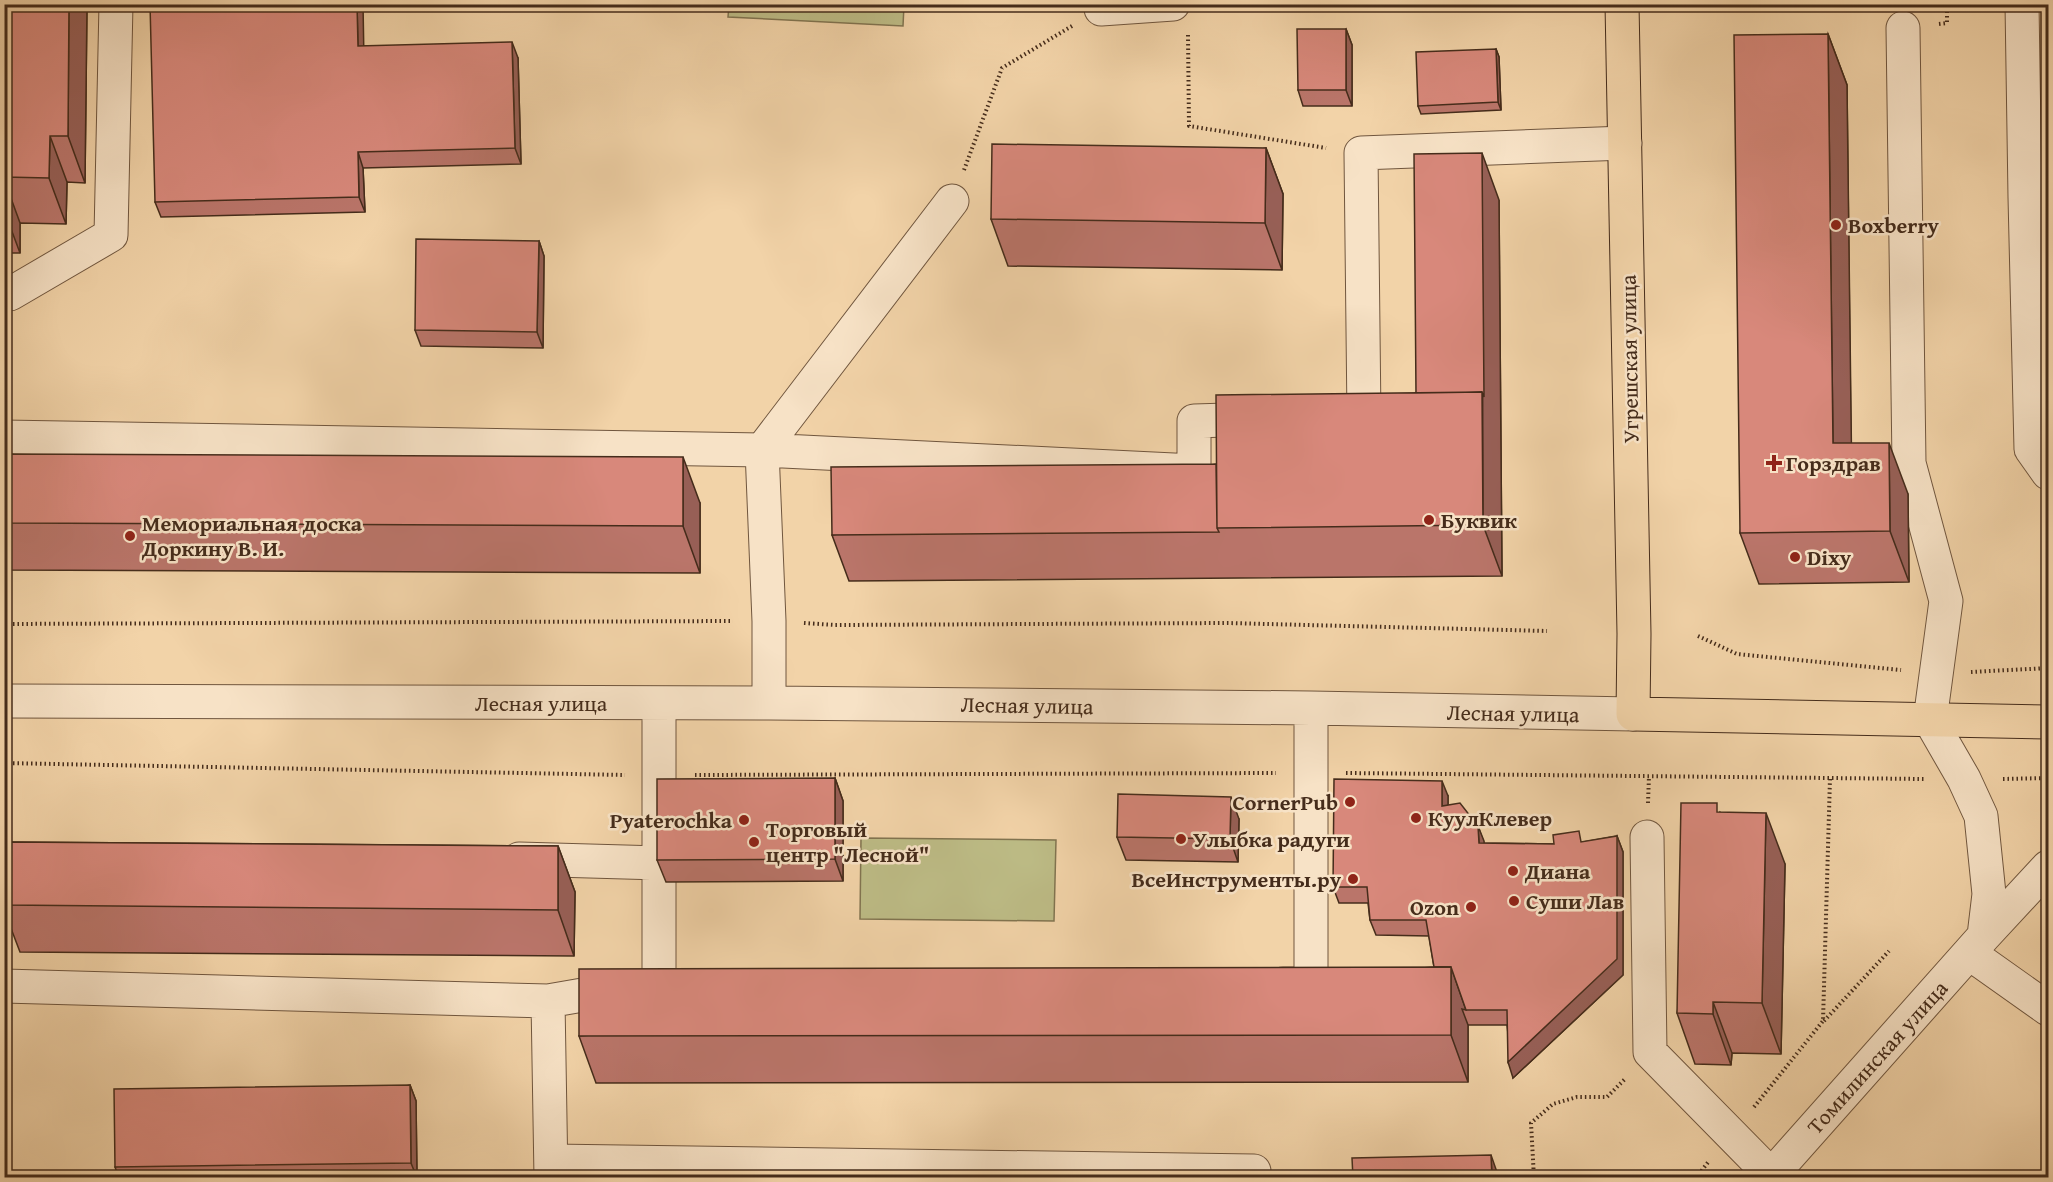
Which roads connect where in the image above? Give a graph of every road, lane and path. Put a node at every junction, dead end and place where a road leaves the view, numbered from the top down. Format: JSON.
{"nodes":[{"id":1,"x":116,"y":4,"type":"edge"},
{"id":2,"x":1622,"y":4,"type":"edge"},
{"id":3,"x":2022,"y":4,"type":"edge"},
{"id":4,"x":1101,"y":7,"type":"edge"},
{"id":5,"x":1181,"y":16,"type":"edge"},
{"id":6,"x":1903,"y":28,"type":"dead end"},
{"id":7,"x":1625,"y":143,"type":"junction"},
{"id":8,"x":1361,"y":153,"type":"junction"},
{"id":9,"x":2037,"y":197,"type":"edge"},
{"id":10,"x":952,"y":201,"type":"joint"},
{"id":11,"x":4,"y":294,"type":"edge"},
{"id":12,"x":2038,"y":296,"type":"edge"},
{"id":13,"x":1319,"y":418,"type":"edge"},
{"id":14,"x":1285,"y":419,"type":"edge"},
{"id":15,"x":4,"y":437,"type":"edge"},
{"id":16,"x":762,"y":450,"type":"junction"},
{"id":17,"x":2049,"y":473,"type":"edge"},
{"id":18,"x":1698,"y":636,"type":"dead end"},
{"id":19,"x":2049,"y":668,"type":"edge"},
{"id":20,"x":1936,"y":674,"type":"junction"},
{"id":21,"x":4,"y":701,"type":"edge"},
{"id":22,"x":769,"y":703,"type":"junction"},
{"id":23,"x":659,"y":704,"type":"junction"},
{"id":24,"x":1311,"y":708,"type":"junction"},
{"id":25,"x":1633,"y":714,"type":"junction"},
{"id":26,"x":1930,"y":720,"type":"junction"},
{"id":27,"x":2049,"y":722,"type":"edge"},
{"id":28,"x":4,"y":763,"type":"edge"},
{"id":29,"x":1312,"y":772,"type":"junction"},
{"id":30,"x":659,"y":776,"type":"junction"},
{"id":31,"x":1830,"y":778,"type":"junction"},
{"id":32,"x":2049,"y":778,"type":"edge"},
{"id":33,"x":1964,"y":779,"type":"junction"},
{"id":34,"x":1647,"y":837,"type":"dead end"},
{"id":35,"x":493,"y":859,"type":"edge"},
{"id":36,"x":660,"y":863,"type":"junction"},
{"id":37,"x":2049,"y":867,"type":"edge"},
{"id":38,"x":1976,"y":944,"type":"junction"},
{"id":39,"x":1888,"y":951,"type":"dead end"},
{"id":40,"x":1252,"y":984,"type":"edge"},
{"id":41,"x":4,"y":986,"type":"edge"},
{"id":42,"x":548,"y":1001,"type":"junction"},
{"id":43,"x":2049,"y":1008,"type":"edge"},
{"id":44,"x":1823,"y":1021,"type":"junction"},
{"id":45,"x":1650,"y":1052,"type":"junction"},
{"id":46,"x":1731,"y":1134,"type":"junction"},
{"id":47,"x":551,"y":1169,"type":"edge"},
{"id":48,"x":1254,"y":1171,"type":"dead end"},
{"id":49,"x":1770,"y":1176,"type":"edge"},
{"id":50,"x":1534,"y":1178,"type":"edge"},
{"id":51,"x":1696,"y":1178,"type":"edge"}],
"edges":[{"from":1,"to":11,"type":"street"},
{"from":2,"to":7,"type":"main road","name":"Угрешская улица"},
{"from":3,"to":9,"type":"street"},
{"from":4,"to":5,"type":"street"},
{"from":4,"to":10,"type":"path"},
{"from":5,"to":8,"type":"path"},
{"from":6,"to":20,"type":"street"},
{"from":7,"to":8,"type":"street"},
{"from":7,"to":25,"type":"main road","name":"Угрешская улица"},
{"from":8,"to":13,"type":"street"},
{"from":9,"to":12,"type":"street"},
{"from":10,"to":16,"type":"street"},
{"from":12,"to":17,"type":"street"},
{"from":14,"to":16,"type":"street"},
{"from":15,"to":16,"type":"street"},
{"from":16,"to":22,"type":"street"},
{"from":18,"to":20,"type":"path"},
{"from":19,"to":20,"type":"path"},
{"from":20,"to":26,"type":"street"},
{"from":21,"to":23,"type":"street","name":"Лесная улица"},
{"from":22,"to":23,"type":"street","name":"Лесная улица"},
{"from":22,"to":24,"type":"street","name":"Лесная улица"},
{"from":23,"to":30,"type":"street"},
{"from":24,"to":25,"type":"street","name":"Лесная улица"},
{"from":24,"to":29,"type":"street"},
{"from":25,"to":26,"type":"main road","name":"Лесная улица"},
{"from":26,"to":27,"type":"main road","name":"Лесная улица"},
{"from":26,"to":33,"type":"street"},
{"from":28,"to":30,"type":"path"},
{"from":29,"to":30,"type":"path"},
{"from":29,"to":31,"type":"path"},
{"from":29,"to":40,"type":"street"},
{"from":30,"to":36,"type":"street"},
{"from":31,"to":33,"type":"path"},
{"from":31,"to":44,"type":"path"},
{"from":32,"to":33,"type":"path"},
{"from":33,"to":38,"type":"street"},
{"from":34,"to":45,"type":"street"},
{"from":35,"to":36,"type":"street"},
{"from":36,"to":42,"type":"street"},
{"from":37,"to":38,"type":"street","name":"Томилинская улица"},
{"from":38,"to":43,"type":"street"},
{"from":38,"to":49,"type":"street","name":"Томилинская улица"},
{"from":39,"to":44,"type":"path"},
{"from":41,"to":42,"type":"street"},
{"from":42,"to":47,"type":"street"},
{"from":44,"to":46,"type":"path"},
{"from":45,"to":46,"type":"street"},
{"from":45,"to":50,"type":"path"},
{"from":46,"to":49,"type":"street"},
{"from":46,"to":51,"type":"path"},
{"from":47,"to":48,"type":"street"}]}
